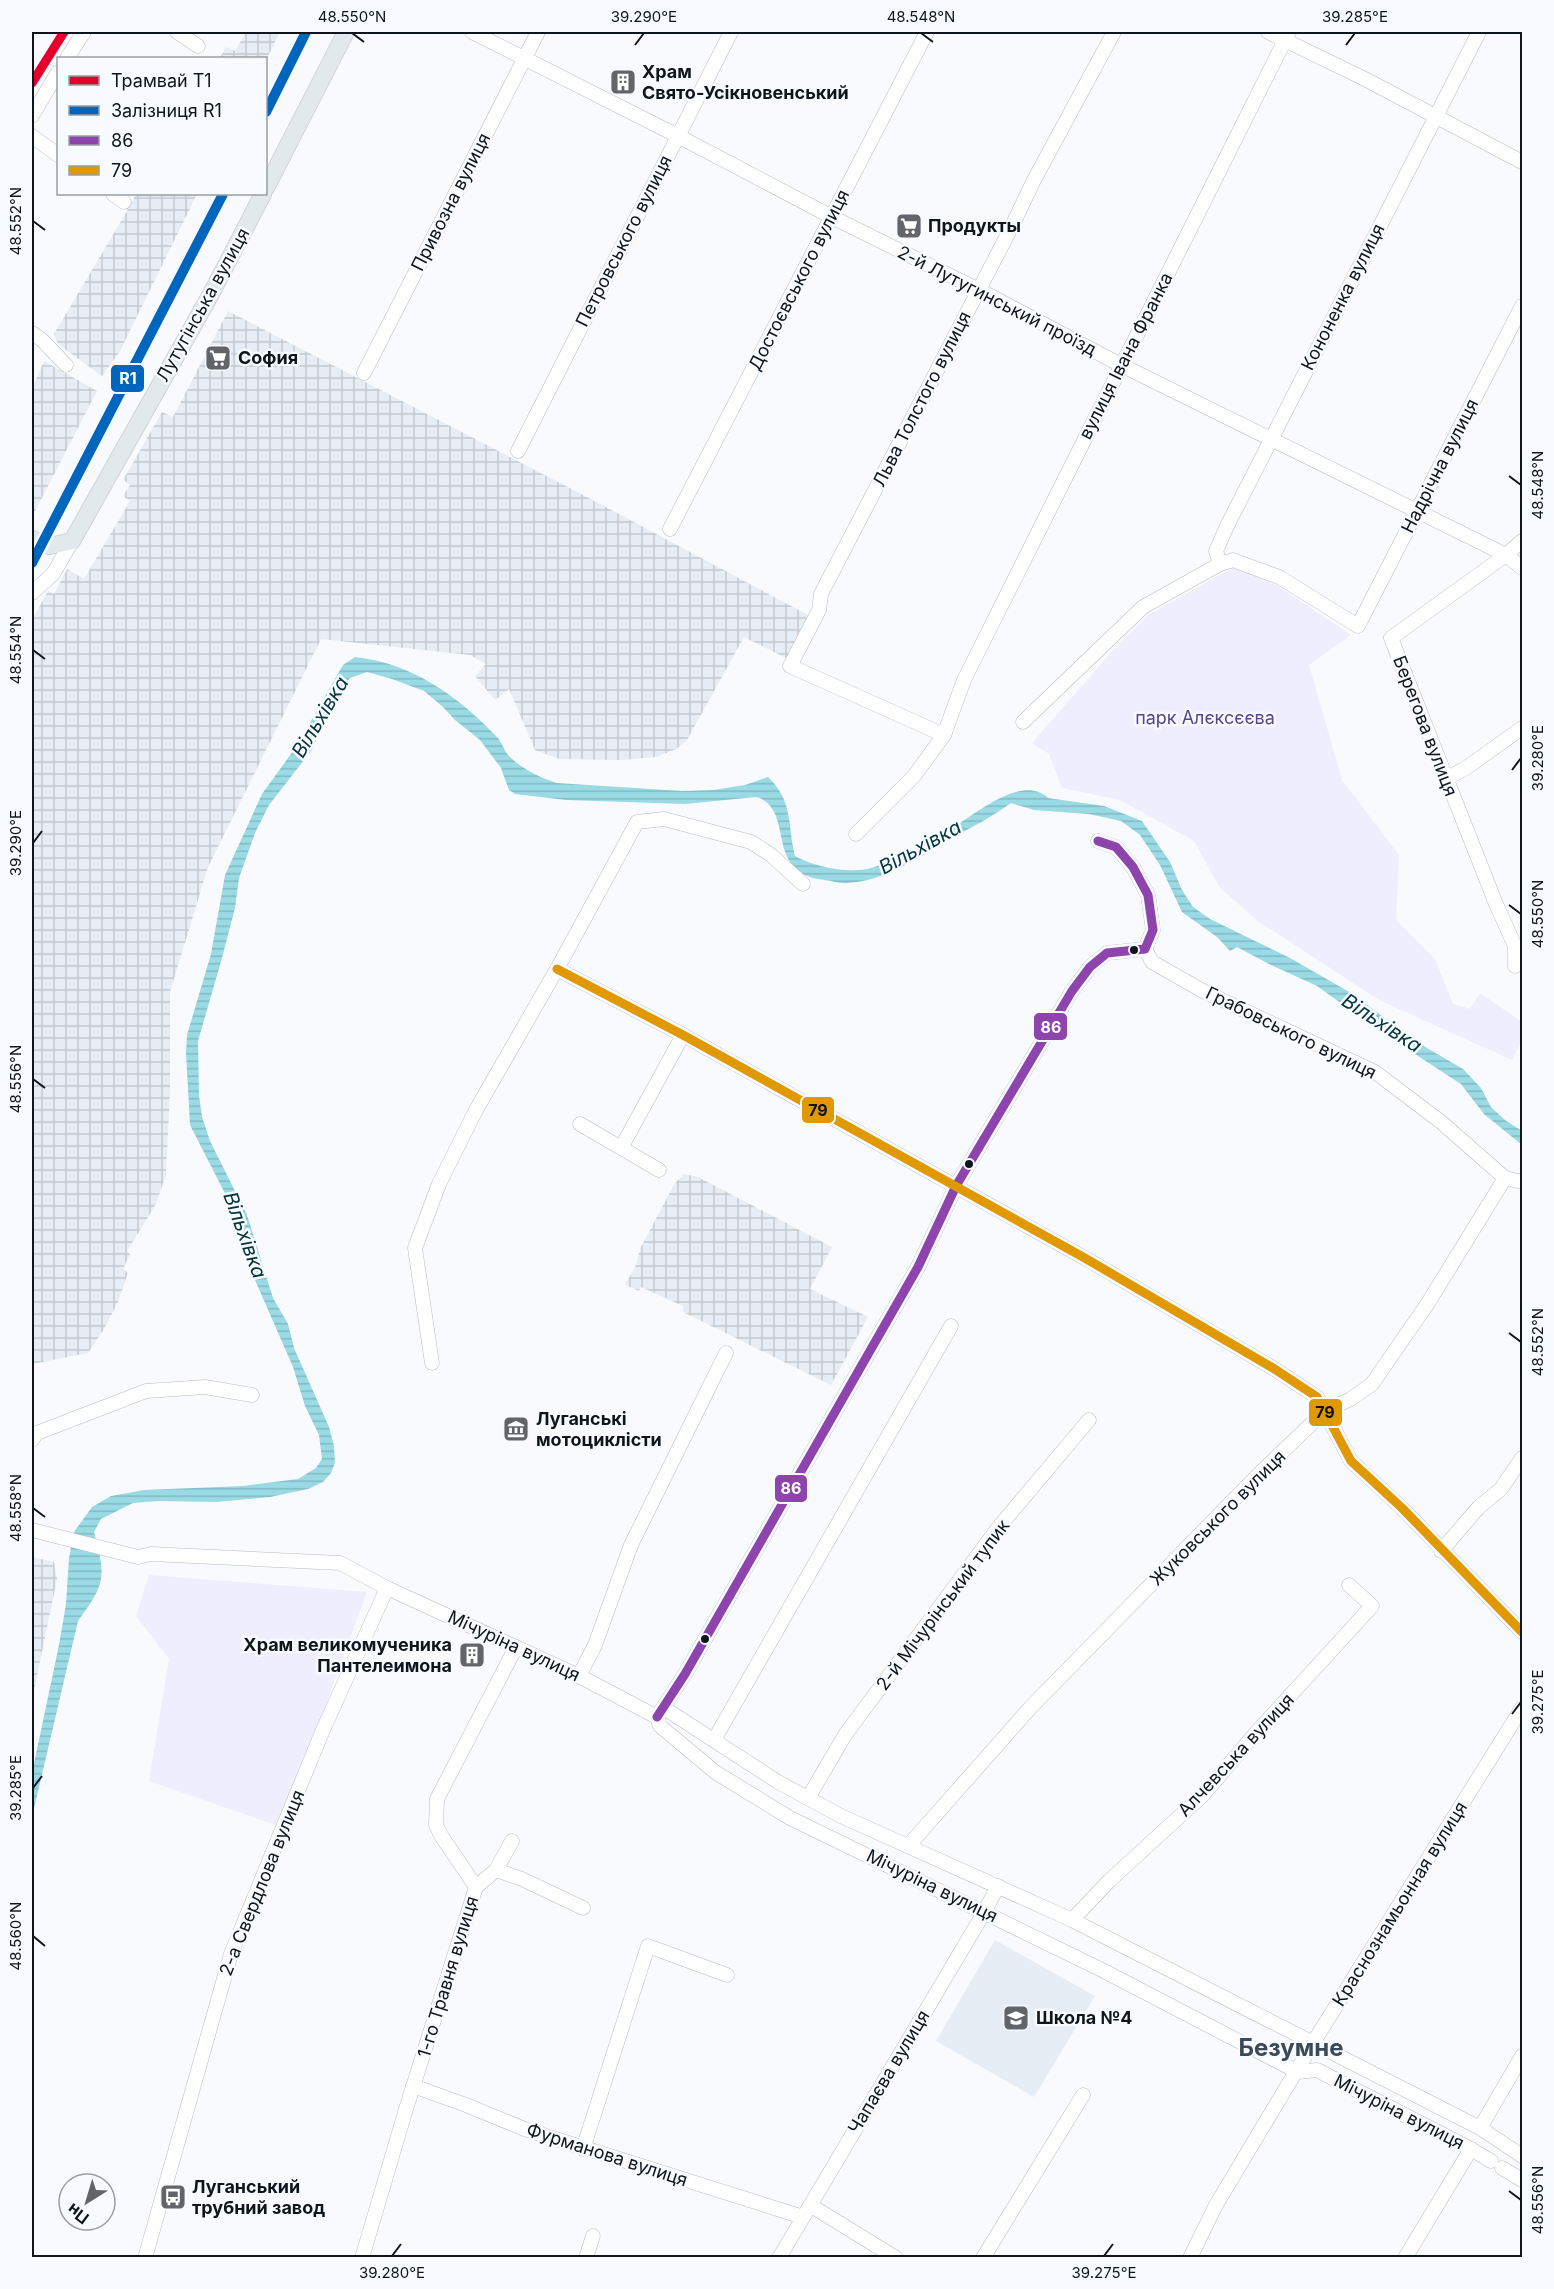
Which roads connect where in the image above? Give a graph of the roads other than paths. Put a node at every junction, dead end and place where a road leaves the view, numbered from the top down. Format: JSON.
{"nodes":[{"id":1,"x":84,"y":32,"type":"edge"},
{"id":2,"x":177,"y":32,"type":"edge"},
{"id":3,"x":346,"y":32,"type":"edge"},
{"id":4,"x":472,"y":32,"type":"edge"},
{"id":5,"x":538,"y":32,"type":"edge"},
{"id":6,"x":730,"y":32,"type":"edge"},
{"id":7,"x":927,"y":32,"type":"edge"},
{"id":8,"x":1114,"y":32,"type":"edge"},
{"id":9,"x":1268,"y":32,"type":"edge"},
{"id":10,"x":1479,"y":32,"type":"edge"},
{"id":11,"x":1287,"y":36,"type":"edge"},
{"id":12,"x":198,"y":46,"type":"dead end"},
{"id":13,"x":68,"y":57,"type":"edge"},
{"id":14,"x":524,"y":58,"type":"junction"},
{"id":15,"x":57,"y":74,"type":"edge"},
{"id":16,"x":32,"y":116,"type":"edge"},
{"id":17,"x":1436,"y":116,"type":"junction"},
{"id":18,"x":32,"y":136,"type":"edge"},
{"id":19,"x":678,"y":136,"type":"junction"},
{"id":20,"x":57,"y":154,"type":"edge"},
{"id":21,"x":1522,"y":162,"type":"edge"},
{"id":22,"x":267,"y":186,"type":"edge"},
{"id":23,"x":114,"y":195,"type":"edge"},
{"id":24,"x":262,"y":195,"type":"edge"},
{"id":25,"x":124,"y":202,"type":"dead end"},
{"id":26,"x":832,"y":217,"type":"junction"},
{"id":27,"x":979,"y":290,"type":"junction"},
{"id":28,"x":1522,"y":306,"type":"edge"},
{"id":29,"x":32,"y":333,"type":"edge"},
{"id":30,"x":66,"y":365,"type":"dead end"},
{"id":31,"x":1121,"y":365,"type":"junction"},
{"id":32,"x":363,"y":373,"type":"dead end"},
{"id":33,"x":1270,"y":438,"type":"junction"},
{"id":34,"x":518,"y":451,"type":"dead end"},
{"id":35,"x":1417,"y":511,"type":"junction"},
{"id":36,"x":670,"y":529,"type":"dead end"},
{"id":37,"x":32,"y":538,"type":"edge"},
{"id":38,"x":72,"y":541,"type":"junction"},
{"id":39,"x":1522,"y":541,"type":"edge"},
{"id":40,"x":1506,"y":555,"type":"junction"},
{"id":41,"x":1220,"y":564,"type":"junction"},
{"id":42,"x":1522,"y":568,"type":"edge"},
{"id":43,"x":32,"y":593,"type":"edge"},
{"id":44,"x":1023,"y":722,"type":"dead end"},
{"id":45,"x":1522,"y":728,"type":"edge"},
{"id":46,"x":944,"y":735,"type":"junction"},
{"id":47,"x":1446,"y":779,"type":"junction"},
{"id":48,"x":856,"y":834,"type":"dead end"},
{"id":49,"x":1098,"y":841,"type":"dead end"},
{"id":50,"x":803,"y":884,"type":"dead end"},
{"id":51,"x":1145,"y":949,"type":"junction"},
{"id":52,"x":1515,"y":966,"type":"dead end"},
{"id":53,"x":557,"y":969,"type":"junction"},
{"id":54,"x":683,"y":1035,"type":"junction"},
{"id":55,"x":580,"y":1124,"type":"dead end"},
{"id":56,"x":621,"y":1148,"type":"junction"},
{"id":57,"x":659,"y":1170,"type":"dead end"},
{"id":58,"x":1505,"y":1178,"type":"junction"},
{"id":59,"x":1522,"y":1182,"type":"edge"},
{"id":60,"x":956,"y":1186,"type":"junction"},
{"id":61,"x":951,"y":1326,"type":"dead end"},
{"id":62,"x":726,"y":1353,"type":"dead end"},
{"id":63,"x":432,"y":1364,"type":"dead end"},
{"id":64,"x":252,"y":1395,"type":"dead end"},
{"id":65,"x":1325,"y":1411,"type":"junction"},
{"id":66,"x":1089,"y":1420,"type":"dead end"},
{"id":67,"x":32,"y":1440,"type":"edge"},
{"id":68,"x":1522,"y":1458,"type":"edge"},
{"id":69,"x":32,"y":1530,"type":"edge"},
{"id":70,"x":1441,"y":1551,"type":"junction"},
{"id":71,"x":1349,"y":1585,"type":"dead end"},
{"id":72,"x":387,"y":1588,"type":"junction"},
{"id":73,"x":1522,"y":1632,"type":"edge"},
{"id":74,"x":516,"y":1647,"type":"junction"},
{"id":75,"x":579,"y":1676,"type":"junction"},
{"id":76,"x":1522,"y":1708,"type":"edge"},
{"id":77,"x":660,"y":1713,"type":"junction"},
{"id":78,"x":714,"y":1740,"type":"junction"},
{"id":79,"x":808,"y":1798,"type":"junction"},
{"id":80,"x":512,"y":1841,"type":"dead end"},
{"id":81,"x":909,"y":1845,"type":"junction"},
{"id":82,"x":496,"y":1870,"type":"junction"},
{"id":83,"x":998,"y":1886,"type":"junction"},
{"id":84,"x":476,"y":1887,"type":"junction"},
{"id":85,"x":583,"y":1908,"type":"dead end"},
{"id":86,"x":986,"y":1911,"type":"junction"},
{"id":87,"x":1072,"y":1920,"type":"junction"},
{"id":88,"x":727,"y":1975,"type":"dead end"},
{"id":89,"x":1313,"y":2043,"type":"junction"},
{"id":90,"x":1522,"y":2056,"type":"edge"},
{"id":91,"x":1298,"y":2072,"type":"junction"},
{"id":92,"x":413,"y":2086,"type":"junction"},
{"id":93,"x":1083,"y":2095,"type":"dead end"},
{"id":94,"x":1480,"y":2128,"type":"junction"},
{"id":95,"x":583,"y":2149,"type":"junction"},
{"id":96,"x":1471,"y":2149,"type":"junction"},
{"id":97,"x":1522,"y":2156,"type":"edge"},
{"id":98,"x":1522,"y":2180,"type":"edge"},
{"id":99,"x":810,"y":2205,"type":"junction"},
{"id":100,"x":803,"y":2217,"type":"junction"},
{"id":101,"x":593,"y":2236,"type":"dead end"},
{"id":102,"x":145,"y":2258,"type":"edge"},
{"id":103,"x":362,"y":2258,"type":"edge"},
{"id":104,"x":586,"y":2258,"type":"edge"},
{"id":105,"x":779,"y":2258,"type":"edge"},
{"id":106,"x":896,"y":2258,"type":"edge"},
{"id":107,"x":983,"y":2258,"type":"edge"},
{"id":108,"x":1190,"y":2258,"type":"edge"},
{"id":109,"x":1405,"y":2258,"type":"edge"}],
"edges":[{"from":1,"to":13,"type":"street"},
{"from":2,"to":12,"type":"street"},
{"from":3,"to":22,"type":"main road"},
{"from":4,"to":14,"type":"street","name":"2-й Лутугинський проїзд"},
{"from":5,"to":14,"type":"street","name":"Привозна вулиця"},
{"from":6,"to":19,"type":"street","name":"Петровського вулиця"},
{"from":7,"to":26,"type":"street","name":"Достоєвського вулиця"},
{"from":8,"to":27,"type":"street","name":"Льва Толстого вулиця"},
{"from":9,"to":11,"type":"street"},
{"from":10,"to":17,"type":"street","name":"Кононенка вулиця"},
{"from":11,"to":17,"type":"street"},
{"from":11,"to":31,"type":"street","name":"вулиця Івана Франка"},
{"from":14,"to":19,"type":"street","name":"2-й Лутугинський проїзд"},
{"from":14,"to":32,"type":"street","name":"Привозна вулиця"},
{"from":15,"to":16,"type":"street"},
{"from":17,"to":21,"type":"street"},
{"from":17,"to":33,"type":"street","name":"Кононенка вулиця"},
{"from":18,"to":20,"type":"street"},
{"from":19,"to":26,"type":"street","name":"2-й Лутугинський проїзд"},
{"from":19,"to":34,"type":"street","name":"Петровського вулиця"},
{"from":23,"to":25,"type":"street"},
{"from":24,"to":38,"type":"main road","name":"Лутугінська вулиця"},
{"from":26,"to":27,"type":"street","name":"2-й Лутугинський проїзд"},
{"from":26,"to":36,"type":"street","name":"Достоєвського вулиця"},
{"from":27,"to":31,"type":"street","name":"2-й Лутугинський проїзд"},
{"from":27,"to":46,"type":"street","name":"Льва Толстого вулиця"},
{"from":28,"to":35,"type":"street","name":"Надрічна вулиця"},
{"from":29,"to":30,"type":"street"},
{"from":31,"to":33,"type":"street","name":"2-й Лутугинський проїзд"},
{"from":31,"to":46,"type":"street","name":"вулиця Івана Франка"},
{"from":33,"to":35,"type":"street","name":"2-й Лутугинський проїзд"},
{"from":33,"to":41,"type":"street","name":"Кононенка вулиця"},
{"from":35,"to":40,"type":"street","name":"2-й Лутугинський проїзд"},
{"from":35,"to":41,"type":"street","name":"Надрічна вулиця"},
{"from":37,"to":38,"type":"main road"},
{"from":38,"to":43,"type":"street"},
{"from":39,"to":40,"type":"street","name":"Берегова вулиця"},
{"from":40,"to":42,"type":"street","name":"2-й Лутугинський проїзд"},
{"from":40,"to":47,"type":"street","name":"Берегова вулиця"},
{"from":41,"to":44,"type":"street"},
{"from":45,"to":47,"type":"street"},
{"from":46,"to":48,"type":"street","name":"вулиця Івана Франка"},
{"from":47,"to":52,"type":"street","name":"Берегова вулиця"},
{"from":49,"to":51,"type":"street"},
{"from":50,"to":53,"type":"street"},
{"from":51,"to":58,"type":"street","name":"Грабовського вулиця"},
{"from":51,"to":60,"type":"street"},
{"from":53,"to":54,"type":"street"},
{"from":53,"to":63,"type":"street"},
{"from":54,"to":56,"type":"street"},
{"from":54,"to":60,"type":"street"},
{"from":55,"to":56,"type":"street"},
{"from":56,"to":57,"type":"street"},
{"from":58,"to":59,"type":"street","name":"Грабовського вулиця"},
{"from":58,"to":65,"type":"street","name":"Жуковського вулиця"},
{"from":60,"to":65,"type":"street"},
{"from":60,"to":77,"type":"street"},
{"from":61,"to":78,"type":"street"},
{"from":62,"to":75,"type":"street"},
{"from":64,"to":67,"type":"street"},
{"from":65,"to":70,"type":"street"},
{"from":65,"to":81,"type":"street","name":"Жуковського вулиця"},
{"from":66,"to":79,"type":"street","name":"2-й Мічурінський тупик"},
{"from":68,"to":70,"type":"street"},
{"from":69,"to":72,"type":"street","name":"Мічуріна вулиця"},
{"from":70,"to":73,"type":"street"},
{"from":71,"to":87,"type":"street","name":"Алчевська вулиця"},
{"from":72,"to":74,"type":"street","name":"Мічуріна вулиця"},
{"from":72,"to":102,"type":"street","name":"2-а Свердлова вулиця"},
{"from":74,"to":75,"type":"street","name":"Мічуріна вулиця"},
{"from":74,"to":84,"type":"street","name":"1-го Травня вулиця"},
{"from":75,"to":77,"type":"street","name":"Мічуріна вулиця"},
{"from":76,"to":89,"type":"street","name":"Краснознамьонная вулиця"},
{"from":77,"to":78,"type":"street","name":"Мічуріна вулиця"},
{"from":77,"to":86,"type":"street","name":"Мічуріна вулиця"},
{"from":78,"to":79,"type":"street","name":"Мічуріна вулиця"},
{"from":79,"to":81,"type":"street","name":"Мічуріна вулиця"},
{"from":80,"to":82,"type":"street"},
{"from":81,"to":83,"type":"street","name":"Мічуріна вулиця"},
{"from":82,"to":84,"type":"street"},
{"from":82,"to":85,"type":"street"},
{"from":83,"to":86,"type":"street","name":"Чапаєва вулиця"},
{"from":83,"to":87,"type":"street","name":"Мічуріна вулиця"},
{"from":84,"to":92,"type":"street","name":"1-го Травня вулиця"},
{"from":86,"to":91,"type":"street","name":"Мічуріна вулиця"},
{"from":86,"to":99,"type":"street","name":"Чапаєва вулиця"},
{"from":87,"to":89,"type":"street","name":"Мічуріна вулиця"},
{"from":88,"to":95,"type":"street"},
{"from":89,"to":91,"type":"street","name":"Краснознамьонная вулиця"},
{"from":89,"to":94,"type":"street","name":"Мічуріна вулиця"},
{"from":90,"to":94,"type":"street"},
{"from":91,"to":96,"type":"street","name":"Мічуріна вулиця"},
{"from":91,"to":108,"type":"street","name":"Краснознамьонная вулиця"},
{"from":92,"to":95,"type":"street","name":"Фурманова вулиця"},
{"from":92,"to":103,"type":"street","name":"1-го Травня вулиця"},
{"from":93,"to":107,"type":"street"},
{"from":94,"to":97,"type":"street","name":"Мічуріна вулиця"},
{"from":95,"to":100,"type":"street","name":"Фурманова вулиця"},
{"from":96,"to":98,"type":"street","name":"Мічуріна вулиця"},
{"from":96,"to":109,"type":"street"},
{"from":99,"to":100,"type":"street","name":"Чапаєва вулиця"},
{"from":99,"to":106,"type":"street"},
{"from":100,"to":105,"type":"street","name":"Чапаєва вулиця"},
{"from":101,"to":104,"type":"street"}]}
